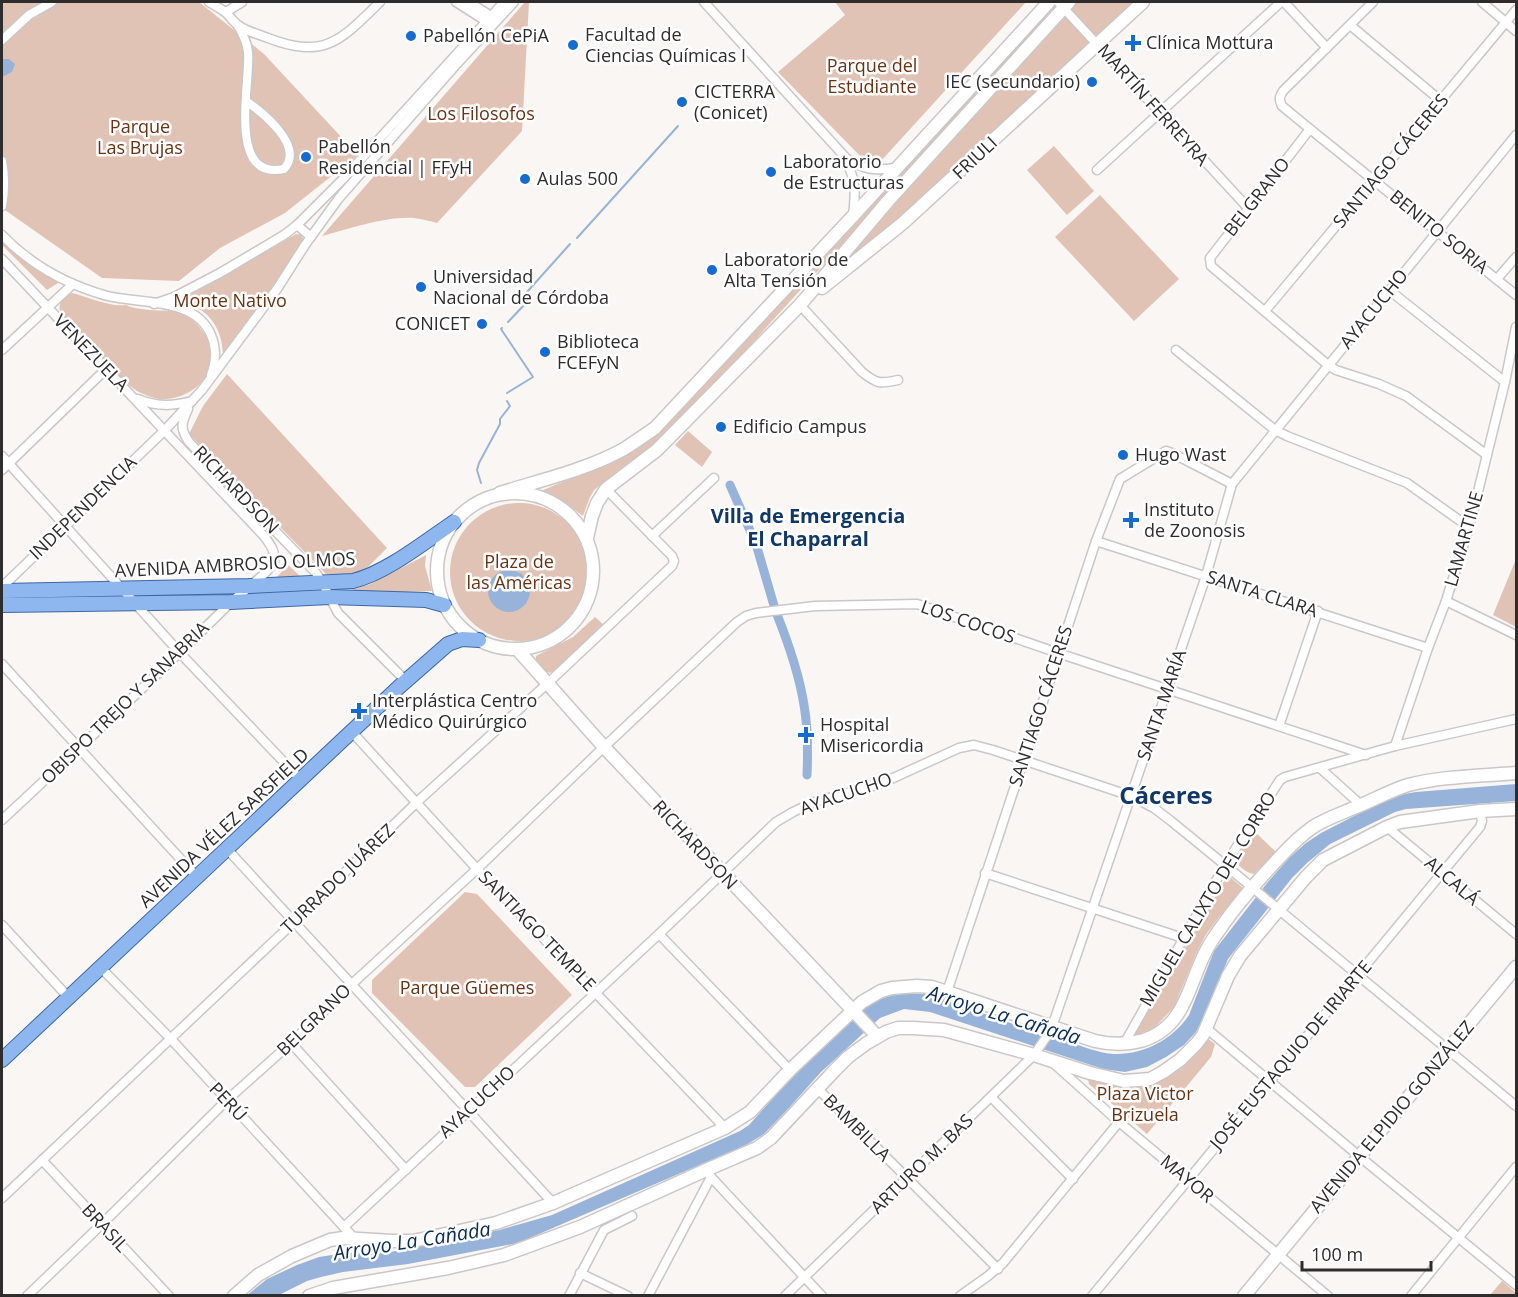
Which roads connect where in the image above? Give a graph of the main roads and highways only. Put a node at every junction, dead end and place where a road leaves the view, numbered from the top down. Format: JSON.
{"nodes":[{"id":1,"x":1049,"y":2,"type":"edge"},
{"id":2,"x":1143,"y":2,"type":"edge"},
{"id":3,"x":1063,"y":3,"type":"edge"},
{"id":4,"x":800,"y":305,"type":"junction"},
{"id":5,"x":500,"y":493,"type":"junction"},
{"id":6,"x":453,"y":522,"type":"junction"},
{"id":7,"x":587,"y":538,"type":"junction"},
{"id":8,"x":2,"y":589,"type":"edge"},
{"id":9,"x":2,"y":605,"type":"edge"},
{"id":10,"x":444,"y":605,"type":"junction"},
{"id":11,"x":479,"y":640,"type":"junction"},
{"id":12,"x":517,"y":649,"type":"junction"},
{"id":13,"x":1516,"y":773,"type":"edge"},
{"id":14,"x":1516,"y":809,"type":"edge"},
{"id":15,"x":1516,"y":967,"type":"edge"},
{"id":16,"x":854,"y":1013,"type":"junction"},
{"id":17,"x":874,"y":1033,"type":"junction"},
{"id":18,"x":2,"y":1060,"type":"edge"},
{"id":19,"x":234,"y":1296,"type":"edge"},
{"id":20,"x":309,"y":1296,"type":"edge"},
{"id":21,"x":1244,"y":1296,"type":"edge"}],
"edges":[{"from":1,"to":5,"type":"main road"},
{"from":2,"to":4,"type":"main road","name":"FRIULI"},
{"from":3,"to":4,"type":"main road"},
{"from":4,"to":7,"type":"main road"},
{"from":5,"to":6,"type":"main road"},
{"from":5,"to":7,"type":"main road"},
{"from":6,"to":8,"type":"main road","name":"AVENIDA AMBROSIO OLMOS"},
{"from":6,"to":10,"type":"main road"},
{"from":7,"to":12,"type":"main road"},
{"from":9,"to":10,"type":"main road","name":"AVENIDA AMBROSIO OLMOS"},
{"from":10,"to":11,"type":"main road"},
{"from":11,"to":12,"type":"main road"},
{"from":11,"to":18,"type":"main road","name":"AVENIDA VÉLEZ SARSFIELD"},
{"from":12,"to":16,"type":"main road","name":"RICHARDSON"},
{"from":13,"to":16,"type":"main road"},
{"from":14,"to":17,"type":"main road"},
{"from":15,"to":21,"type":"main road","name":"AVENIDA ELPIDIO GONZÁLEZ"},
{"from":16,"to":17,"type":"main road","name":"RICHARDSON"},
{"from":16,"to":19,"type":"main road"},
{"from":17,"to":20,"type":"main road"}]}
